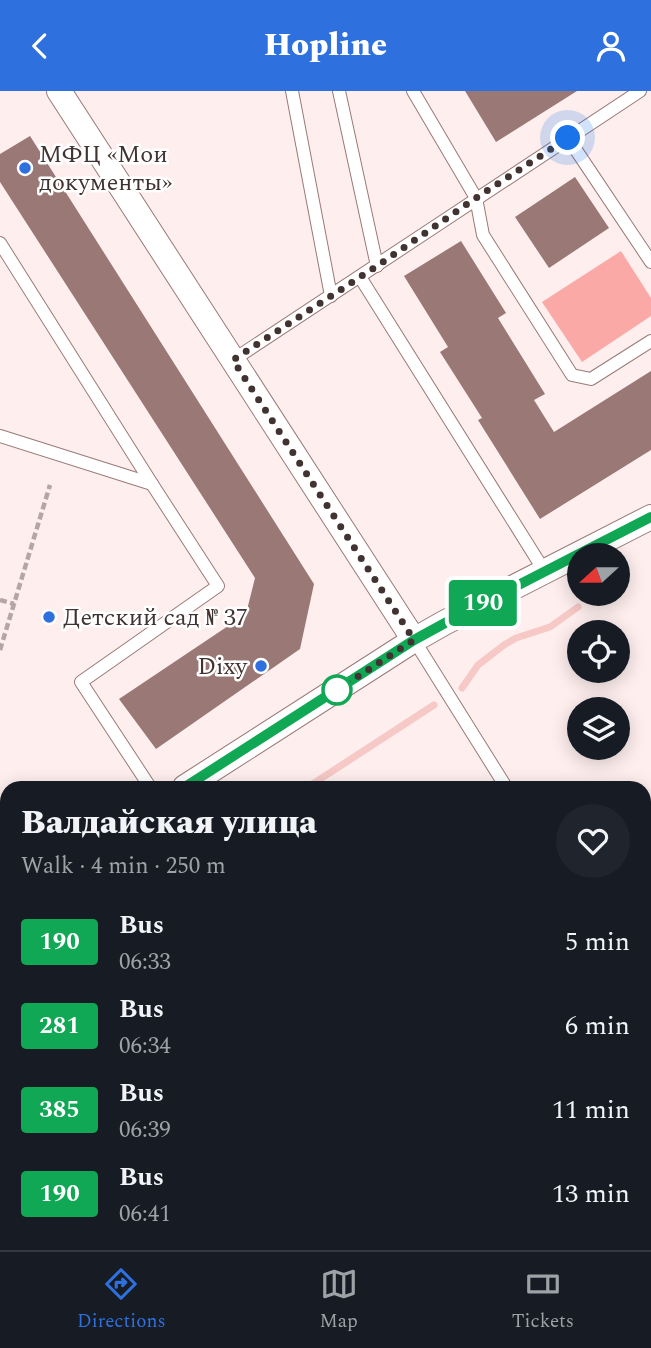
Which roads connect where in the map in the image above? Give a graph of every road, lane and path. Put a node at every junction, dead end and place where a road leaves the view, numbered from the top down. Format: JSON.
{"nodes":[{"id":1,"x":59,"y":91,"type":"edge"},
{"id":2,"x":292,"y":91,"type":"edge"},
{"id":3,"x":339,"y":91,"type":"edge"},
{"id":4,"x":414,"y":91,"type":"edge"},
{"id":5,"x":640,"y":91,"type":"edge"},
{"id":6,"x":568,"y":138,"type":"junction"},
{"id":7,"x":476,"y":198,"type":"junction"},
{"id":8,"x":0,"y":243,"type":"edge"},
{"id":9,"x":651,"y":262,"type":"edge"},
{"id":10,"x":377,"y":266,"type":"junction"},
{"id":11,"x":360,"y":277,"type":"junction"},
{"id":12,"x":331,"y":296,"type":"junction"},
{"id":13,"x":651,"y":341,"type":"edge"},
{"id":14,"x":233,"y":360,"type":"junction"},
{"id":15,"x":0,"y":436,"type":"edge"},
{"id":16,"x":152,"y":484,"type":"junction"},
{"id":17,"x":50,"y":485,"type":"dead end"},
{"id":18,"x":651,"y":517,"type":"edge"},
{"id":19,"x":545,"y":572,"type":"junction"},
{"id":20,"x":0,"y":600,"type":"edge"},
{"id":21,"x":14,"y":604,"type":"junction"},
{"id":22,"x":414,"y":640,"type":"junction"},
{"id":23,"x":0,"y":650,"type":"edge"},
{"id":24,"x":146,"y":781,"type":"edge"},
{"id":25,"x":194,"y":781,"type":"edge"},
{"id":26,"x":502,"y":781,"type":"edge"}],
"edges":[{"from":1,"to":14,"type":"street"},
{"from":2,"to":12,"type":"lane"},
{"from":3,"to":10,"type":"lane"},
{"from":4,"to":7,"type":"lane"},
{"from":5,"to":6,"type":"lane"},
{"from":6,"to":7,"type":"lane"},
{"from":6,"to":9,"type":"lane"},
{"from":7,"to":10,"type":"lane"},
{"from":7,"to":13,"type":"lane"},
{"from":8,"to":16,"type":"lane"},
{"from":10,"to":11,"type":"lane"},
{"from":11,"to":12,"type":"lane"},
{"from":11,"to":19,"type":"lane"},
{"from":12,"to":14,"type":"lane"},
{"from":14,"to":22,"type":"street"},
{"from":15,"to":16,"type":"lane"},
{"from":16,"to":24,"type":"lane"},
{"from":17,"to":21,"type":"path"},
{"from":18,"to":19,"type":"street"},
{"from":19,"to":22,"type":"street"},
{"from":20,"to":21,"type":"path"},
{"from":21,"to":23,"type":"path"},
{"from":22,"to":25,"type":"street"},
{"from":22,"to":26,"type":"lane"}]}
